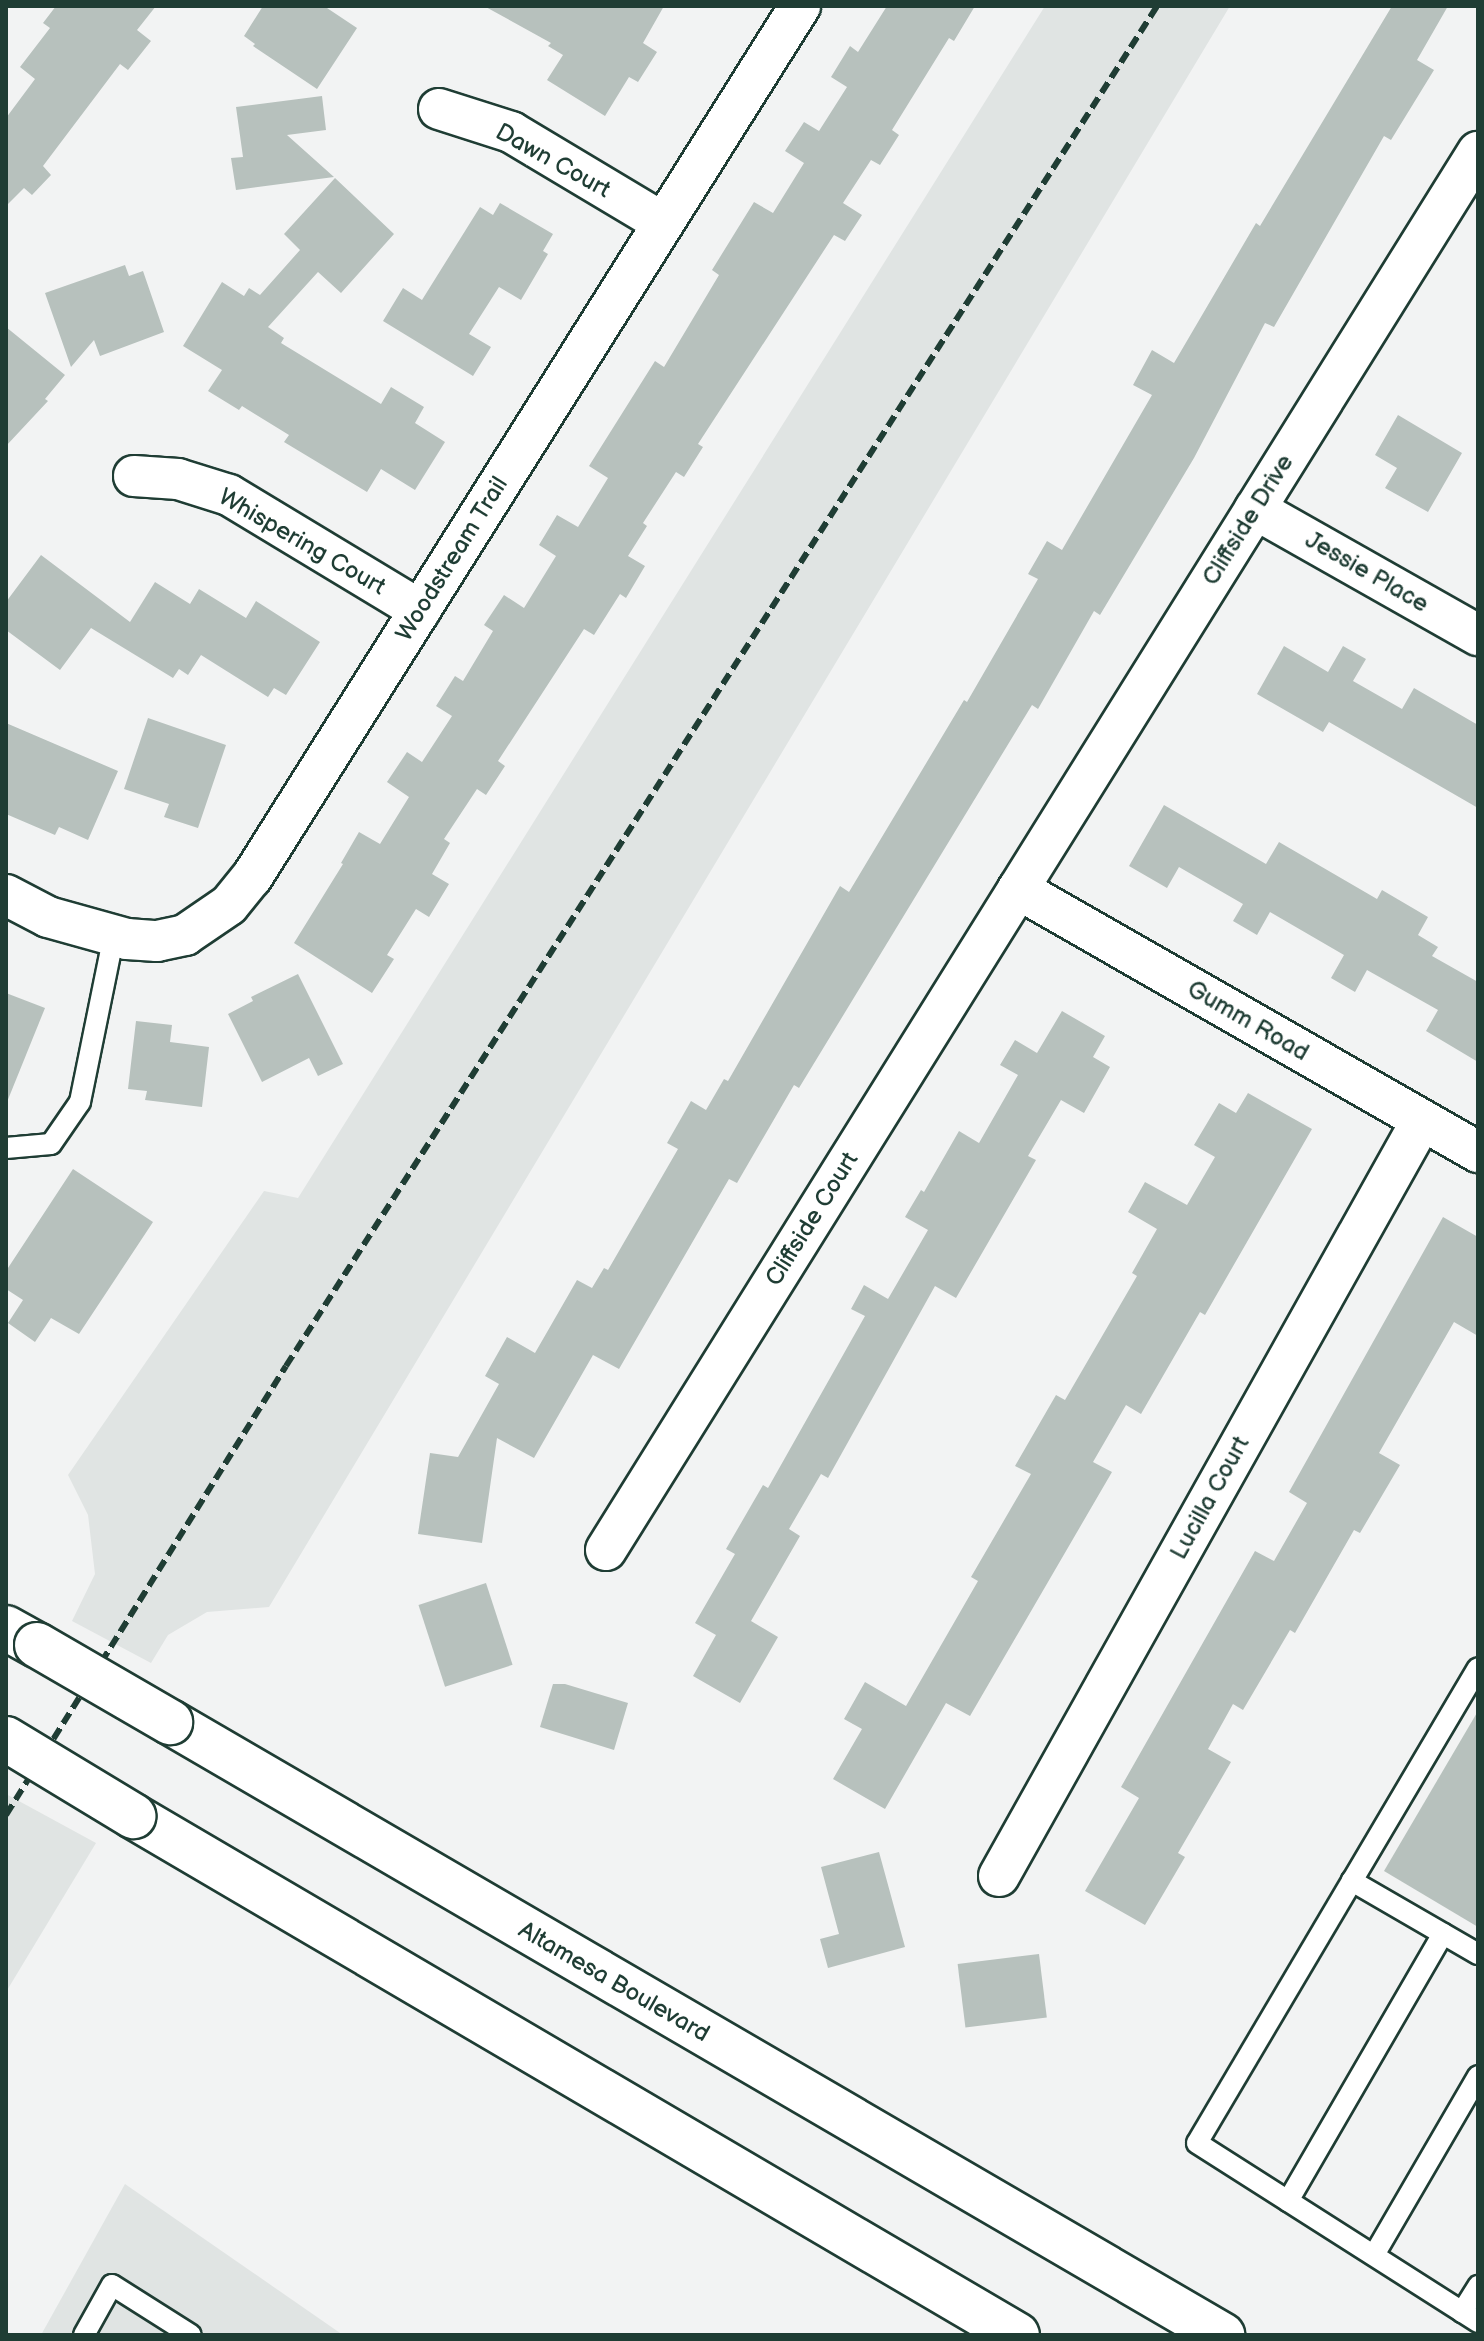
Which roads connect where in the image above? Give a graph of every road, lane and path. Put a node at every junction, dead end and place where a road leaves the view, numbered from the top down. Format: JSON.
{"nodes":[{"id":1,"x":800,"y":6,"type":"edge"},
{"id":2,"x":439,"y":109,"type":"dead end"},
{"id":3,"x":1478,"y":152,"type":"edge"},
{"id":4,"x":663,"y":223,"type":"junction"},
{"id":5,"x":134,"y":476,"type":"dead end"},
{"id":6,"x":1255,"y":509,"type":"junction"},
{"id":7,"x":420,"y":610,"type":"junction"},
{"id":8,"x":1478,"y":635,"type":"edge"},
{"id":9,"x":1018,"y":889,"type":"junction"},
{"id":10,"x":6,"y":895,"type":"edge"},
{"id":11,"x":114,"y":935,"type":"junction"},
{"id":12,"x":1422,"y":1120,"type":"junction"},
{"id":13,"x":6,"y":1148,"type":"edge"},
{"id":14,"x":1478,"y":1152,"type":"edge"},
{"id":15,"x":606,"y":1550,"type":"dead end"},
{"id":16,"x":21,"y":1636,"type":"edge"},
{"id":17,"x":1478,"y":1668,"type":"edge"},
{"id":18,"x":6,"y":1739,"type":"edge"},
{"id":19,"x":999,"y":1876,"type":"dead end"},
{"id":20,"x":1352,"y":1881,"type":"junction"},
{"id":21,"x":1443,"y":1934,"type":"junction"},
{"id":22,"x":1478,"y":1954,"type":"edge"},
{"id":23,"x":1478,"y":2076,"type":"edge"},
{"id":24,"x":1288,"y":2201,"type":"junction"},
{"id":25,"x":1374,"y":2255,"type":"junction"},
{"id":26,"x":1478,"y":2286,"type":"edge"},
{"id":27,"x":1470,"y":2317,"type":"edge"},
{"id":28,"x":84,"y":2335,"type":"edge"},
{"id":29,"x":191,"y":2335,"type":"edge"},
{"id":30,"x":1017,"y":2335,"type":"edge"},
{"id":31,"x":1222,"y":2335,"type":"edge"}],
"edges":[{"from":1,"to":4,"type":"street","name":"Woodstream Trail"},
{"from":2,"to":4,"type":"street","name":"Dawn Court"},
{"from":3,"to":6,"type":"street","name":"Cliffside Drive"},
{"from":4,"to":7,"type":"street","name":"Woodstream Trail"},
{"from":5,"to":7,"type":"street","name":"Whispering Court"},
{"from":6,"to":8,"type":"street","name":"Jessie Place"},
{"from":6,"to":9,"type":"street","name":"Cliffside Drive"},
{"from":7,"to":11,"type":"street","name":"Woodstream Trail"},
{"from":9,"to":12,"type":"street","name":"Gumm Road"},
{"from":9,"to":15,"type":"street","name":"Cliffside Court"},
{"from":10,"to":11,"type":"street","name":"Woodstream Trail"},
{"from":11,"to":13,"type":"lane"},
{"from":12,"to":14,"type":"street","name":"Gumm Road"},
{"from":12,"to":19,"type":"street","name":"Lucilla Court"},
{"from":16,"to":31,"type":"main road","name":"Altamesa Boulevard","bridge":true},
{"from":17,"to":20,"type":"lane"},
{"from":18,"to":30,"type":"main road","bridge":true},
{"from":20,"to":21,"type":"lane"},
{"from":20,"to":24,"type":"lane"},
{"from":21,"to":22,"type":"lane"},
{"from":21,"to":24,"type":"lane"},
{"from":23,"to":25,"type":"lane"},
{"from":24,"to":25,"type":"lane"},
{"from":25,"to":27,"type":"lane"},
{"from":26,"to":27,"type":"lane"},
{"from":28,"to":29,"type":"lane"}]}
